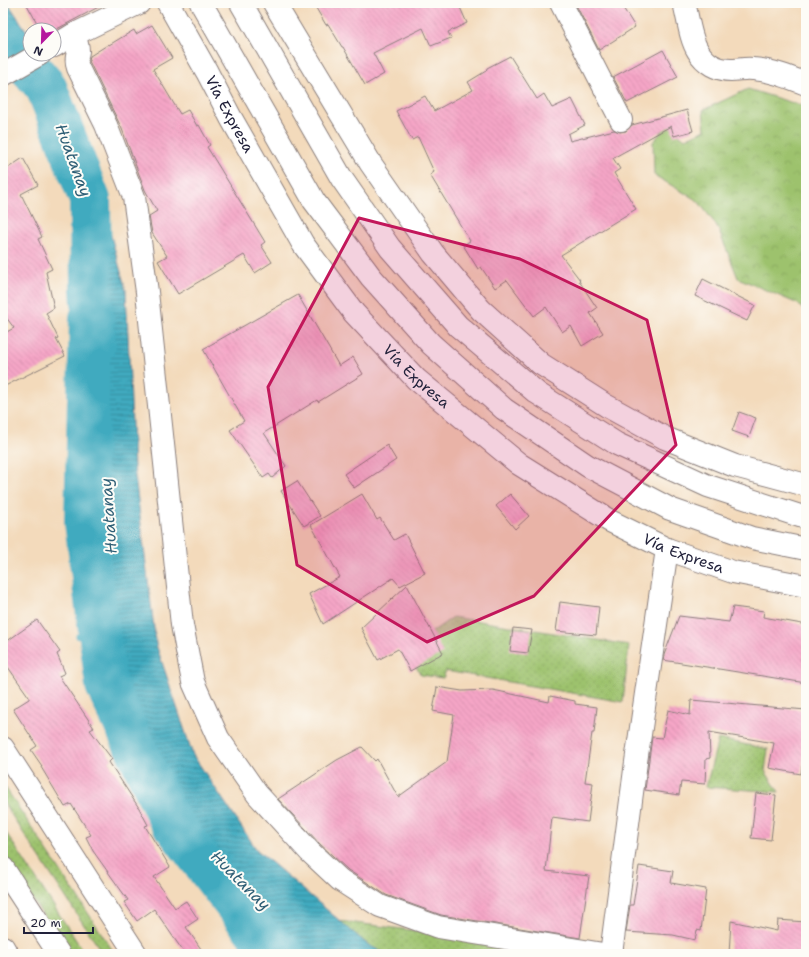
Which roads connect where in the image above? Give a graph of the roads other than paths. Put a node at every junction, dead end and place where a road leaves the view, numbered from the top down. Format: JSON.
{"nodes":[{"id":1,"x":139,"y":3,"type":"edge"},
{"id":2,"x":236,"y":3,"type":"edge"},
{"id":3,"x":241,"y":3,"type":"edge"},
{"id":4,"x":274,"y":3,"type":"edge"},
{"id":5,"x":561,"y":3,"type":"edge"},
{"id":6,"x":684,"y":3,"type":"edge"},
{"id":7,"x":169,"y":4,"type":"edge"},
{"id":8,"x":204,"y":9,"type":"edge"},
{"id":9,"x":66,"y":39,"type":"edge"},
{"id":10,"x":26,"y":62,"type":"edge"},
{"id":11,"x":4,"y":75,"type":"edge"},
{"id":12,"x":806,"y":84,"type":"edge"},
{"id":13,"x":621,"y":120,"type":"dead end"},
{"id":14,"x":806,"y":485,"type":"edge"},
{"id":15,"x":806,"y":518,"type":"edge"},
{"id":16,"x":668,"y":549,"type":"junction"},
{"id":17,"x":806,"y":549,"type":"edge"},
{"id":18,"x":806,"y":586,"type":"edge"},
{"id":19,"x":3,"y":748,"type":"edge"},
{"id":20,"x":3,"y":868,"type":"edge"},
{"id":21,"x":3,"y":947,"type":"edge"},
{"id":22,"x":8,"y":954,"type":"edge"},
{"id":23,"x":59,"y":954,"type":"edge"},
{"id":24,"x":136,"y":954,"type":"edge"},
{"id":25,"x":604,"y":954,"type":"edge"},
{"id":26,"x":611,"y":954,"type":"edge"}],
"edges":[{"from":1,"to":9,"type":"main road"},
{"from":2,"to":8,"type":"main road"},
{"from":3,"to":15,"type":"main road"},
{"from":4,"to":14,"type":"main road"},
{"from":5,"to":13,"type":"main road"},
{"from":6,"to":12,"type":"main road"},
{"from":7,"to":8,"type":"main road"},
{"from":7,"to":16,"type":"main road","name":"Vía Expresa"},
{"from":8,"to":17,"type":"main road","name":"Vía Expresa"},
{"from":9,"to":25,"type":"main road"},
{"from":10,"to":11,"type":"main road"},
{"from":16,"to":18,"type":"main road","name":"Vía Expresa"},
{"from":16,"to":26,"type":"main road"},
{"from":19,"to":24,"type":"main road"},
{"from":20,"to":23,"type":"main road"},
{"from":21,"to":22,"type":"main road"}]}
